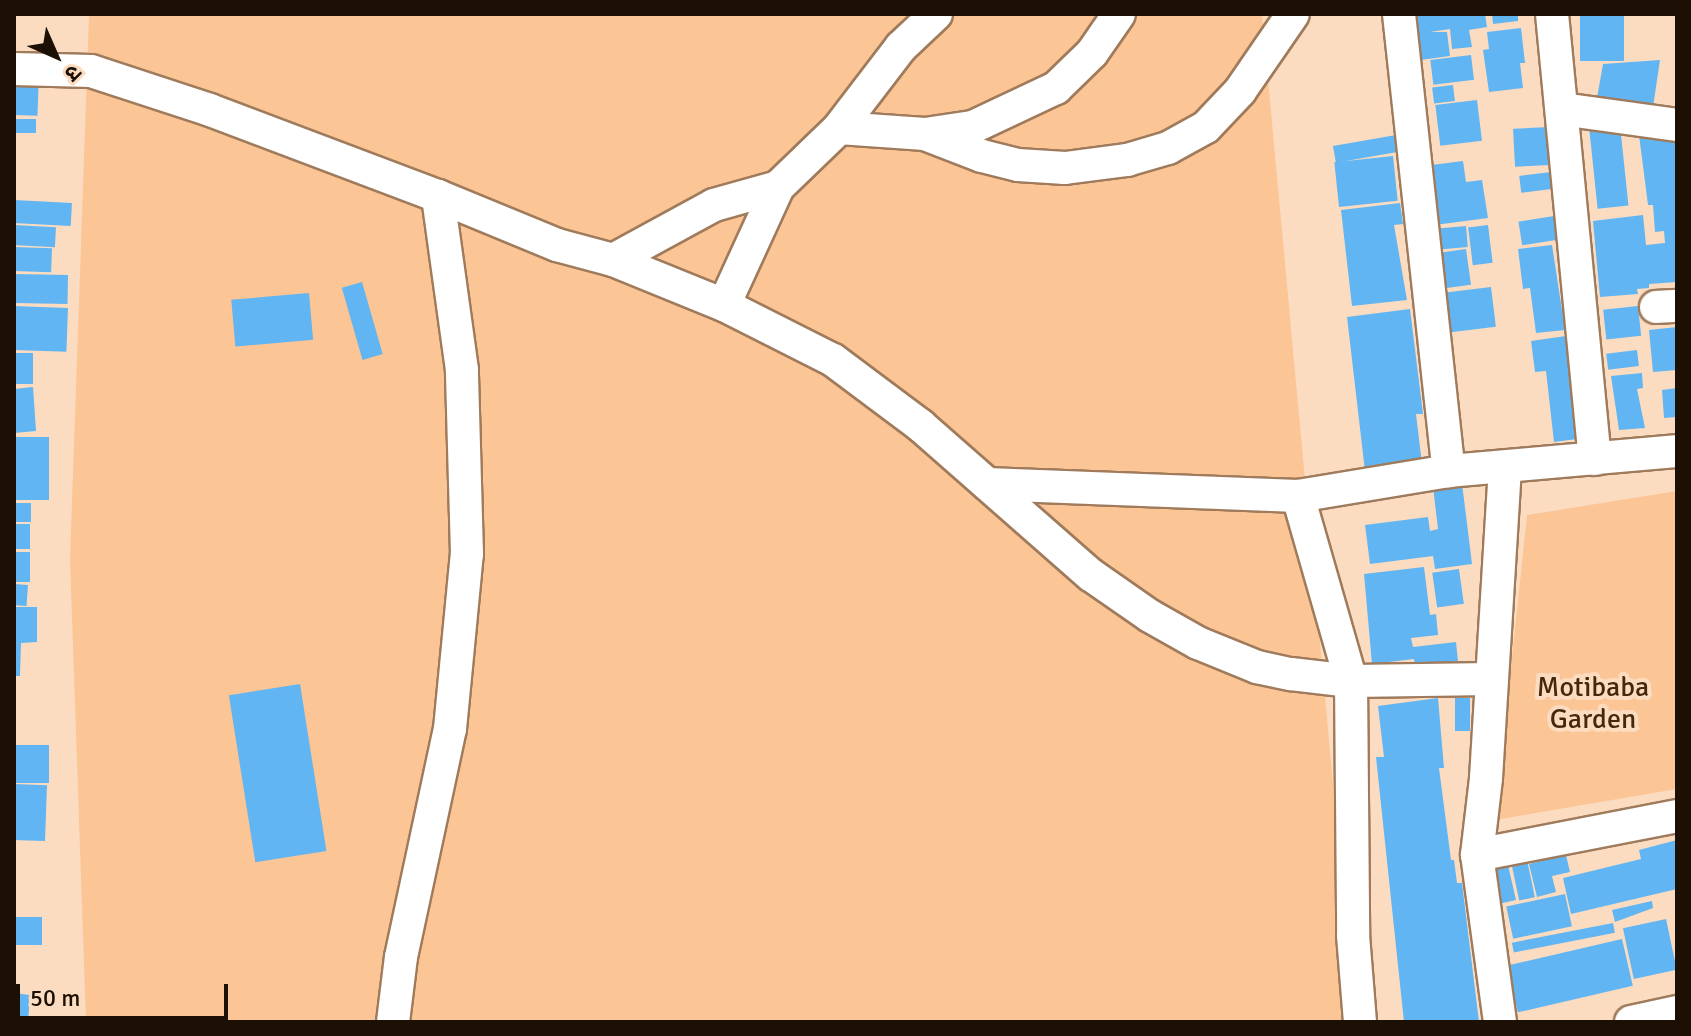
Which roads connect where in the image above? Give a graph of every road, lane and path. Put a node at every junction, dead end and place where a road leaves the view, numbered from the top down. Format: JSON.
{"nodes":[{"id":1,"x":936,"y":14,"type":"edge"},
{"id":2,"x":1119,"y":14,"type":"edge"},
{"id":3,"x":1293,"y":14,"type":"edge"},
{"id":4,"x":1399,"y":14,"type":"edge"},
{"id":5,"x":1552,"y":14,"type":"edge"},
{"id":6,"x":14,"y":69,"type":"edge"},
{"id":7,"x":1562,"y":109,"type":"junction"},
{"id":8,"x":1677,"y":125,"type":"edge"},
{"id":9,"x":839,"y":128,"type":"junction"},
{"id":10,"x":925,"y":134,"type":"junction"},
{"id":11,"x":778,"y":187,"type":"junction"},
{"id":12,"x":438,"y":196,"type":"junction"},
{"id":13,"x":613,"y":260,"type":"junction"},
{"id":14,"x":724,"y":305,"type":"junction"},
{"id":15,"x":1677,"y":451,"type":"edge"},
{"id":16,"x":1595,"y":459,"type":"junction"},
{"id":17,"x":1505,"y":468,"type":"junction"},
{"id":18,"x":1449,"y":471,"type":"junction"},
{"id":19,"x":987,"y":484,"type":"junction"},
{"id":20,"x":1298,"y":496,"type":"junction"},
{"id":21,"x":1492,"y":679,"type":"junction"},
{"id":22,"x":1351,"y":681,"type":"junction"},
{"id":23,"x":1677,"y":816,"type":"edge"},
{"id":24,"x":1477,"y":855,"type":"junction"},
{"id":25,"x":1677,"y":1012,"type":"edge"},
{"id":26,"x":393,"y":1022,"type":"edge"},
{"id":27,"x":1360,"y":1022,"type":"edge"},
{"id":28,"x":1500,"y":1022,"type":"edge"},
{"id":29,"x":1631,"y":1022,"type":"edge"}],
"edges":[{"from":1,"to":9,"type":"street"},
{"from":2,"to":10,"type":"street"},
{"from":3,"to":10,"type":"street"},
{"from":4,"to":18,"type":"street"},
{"from":5,"to":7,"type":"street"},
{"from":6,"to":12,"type":"street"},
{"from":7,"to":8,"type":"street"},
{"from":7,"to":16,"type":"street"},
{"from":9,"to":10,"type":"street"},
{"from":9,"to":11,"type":"street"},
{"from":11,"to":13,"type":"street"},
{"from":11,"to":14,"type":"street"},
{"from":12,"to":13,"type":"street"},
{"from":12,"to":26,"type":"street"},
{"from":13,"to":14,"type":"street"},
{"from":14,"to":19,"type":"street"},
{"from":15,"to":16,"type":"street"},
{"from":16,"to":17,"type":"street"},
{"from":17,"to":18,"type":"street"},
{"from":17,"to":21,"type":"street"},
{"from":18,"to":20,"type":"street"},
{"from":19,"to":20,"type":"street"},
{"from":19,"to":22,"type":"street"},
{"from":20,"to":22,"type":"street"},
{"from":21,"to":22,"type":"street"},
{"from":21,"to":24,"type":"street"},
{"from":22,"to":27,"type":"street"},
{"from":23,"to":24,"type":"street"},
{"from":24,"to":28,"type":"street"},
{"from":25,"to":29,"type":"street"}]}
